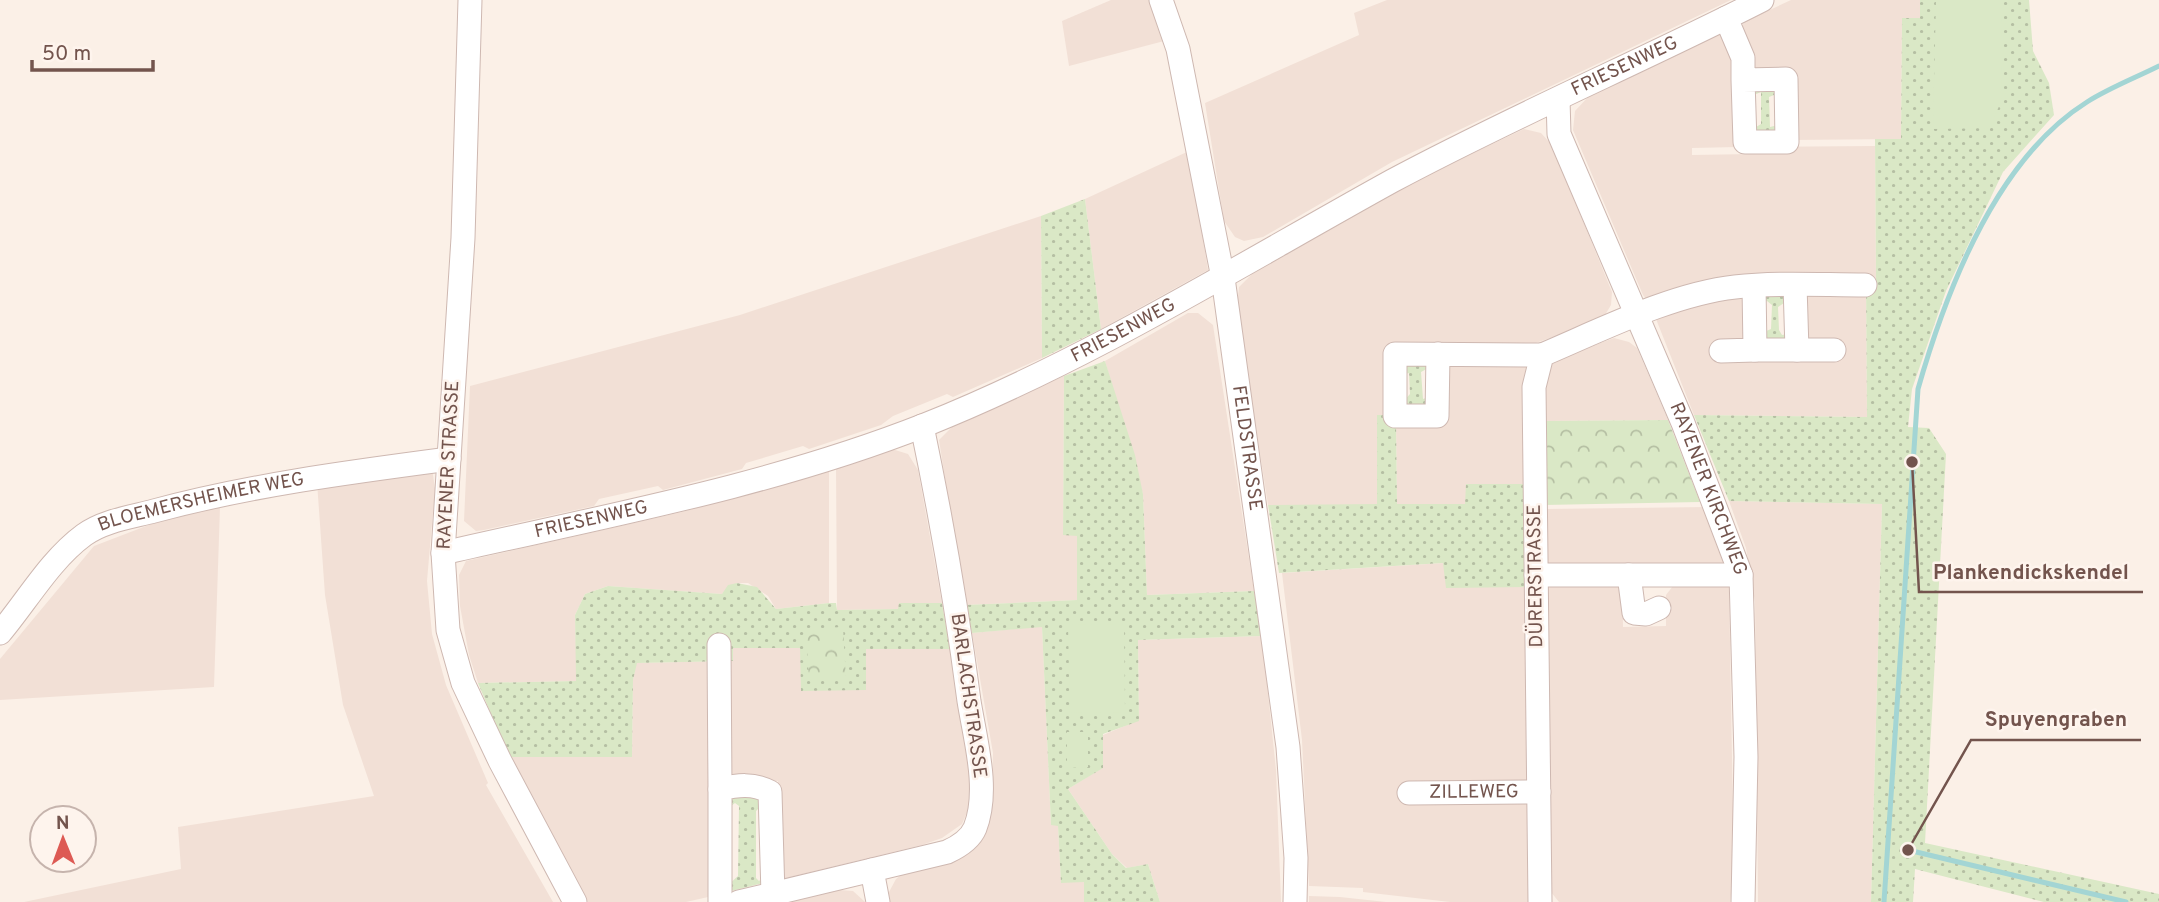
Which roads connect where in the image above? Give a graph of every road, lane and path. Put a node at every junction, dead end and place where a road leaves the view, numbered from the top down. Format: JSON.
{"nodes":[{"id":1,"x":470,"y":0,"type":"edge"},
{"id":2,"x":1161,"y":0,"type":"edge"},
{"id":3,"x":1762,"y":0,"type":"edge"},
{"id":4,"x":1726,"y":18,"type":"junction"},
{"id":5,"x":1743,"y":80,"type":"dead end"},
{"id":6,"x":1558,"y":99,"type":"junction"},
{"id":7,"x":1223,"y":278,"type":"junction"},
{"id":8,"x":1796,"y":285,"type":"junction"},
{"id":9,"x":1865,"y":285,"type":"dead end"},
{"id":10,"x":1754,"y":286,"type":"junction"},
{"id":11,"x":1638,"y":316,"type":"junction"},
{"id":12,"x":1755,"y":350,"type":"junction"},
{"id":13,"x":1797,"y":350,"type":"junction"},
{"id":14,"x":1834,"y":350,"type":"dead end"},
{"id":15,"x":1721,"y":351,"type":"dead end"},
{"id":16,"x":1438,"y":354,"type":"dead end"},
{"id":17,"x":1542,"y":355,"type":"junction"},
{"id":18,"x":922,"y":426,"type":"junction"},
{"id":19,"x":449,"y":459,"type":"junction"},
{"id":20,"x":443,"y":552,"type":"junction"},
{"id":21,"x":1536,"y":575,"type":"junction"},
{"id":22,"x":1629,"y":575,"type":"junction"},
{"id":23,"x":1741,"y":575,"type":"junction"},
{"id":24,"x":1659,"y":608,"type":"dead end"},
{"id":25,"x":0,"y":633,"type":"edge"},
{"id":26,"x":719,"y":645,"type":"dead end"},
{"id":27,"x":720,"y":789,"type":"junction"},
{"id":28,"x":1539,"y":792,"type":"junction"},
{"id":29,"x":1409,"y":793,"type":"dead end"},
{"id":30,"x":872,"y":870,"type":"junction"},
{"id":31,"x":808,"y":894,"type":"edge"},
{"id":32,"x":773,"y":895,"type":"junction"},
{"id":33,"x":575,"y":902,"type":"edge"},
{"id":34,"x":720,"y":902,"type":"edge"},
{"id":35,"x":739,"y":902,"type":"edge"},
{"id":36,"x":878,"y":902,"type":"edge"},
{"id":37,"x":1295,"y":902,"type":"edge"},
{"id":38,"x":1540,"y":902,"type":"edge"},
{"id":39,"x":1743,"y":902,"type":"edge"}],
"edges":[{"from":1,"to":19,"type":"street","name":"RAYENER STRASSE"},
{"from":2,"to":7,"type":"street","name":"FELDSTRASSE"},
{"from":3,"to":4,"type":"street","name":"FRIESENWEG"},
{"from":4,"to":5,"type":"street"},
{"from":4,"to":6,"type":"street","name":"FRIESENWEG"},
{"from":6,"to":7,"type":"street","name":"FRIESENWEG"},
{"from":6,"to":11,"type":"street","name":"RAYENER KIRCHWEG"},
{"from":7,"to":18,"type":"street","name":"FRIESENWEG"},
{"from":7,"to":37,"type":"street","name":"FELDSTRASSE"},
{"from":8,"to":9,"type":"street"},
{"from":8,"to":10,"type":"street"},
{"from":8,"to":13,"type":"street"},
{"from":10,"to":11,"type":"street"},
{"from":10,"to":12,"type":"street"},
{"from":11,"to":17,"type":"street"},
{"from":11,"to":23,"type":"street","name":"RAYENER KIRCHWEG"},
{"from":12,"to":13,"type":"street"},
{"from":12,"to":15,"type":"street"},
{"from":13,"to":14,"type":"street"},
{"from":16,"to":17,"type":"street"},
{"from":17,"to":21,"type":"street","name":"DÜRERSTRASSE"},
{"from":18,"to":20,"type":"street","name":"FRIESENWEG"},
{"from":18,"to":30,"type":"street","name":"BARLACHSTRASSE"},
{"from":19,"to":20,"type":"street","name":"RAYENER STRASSE"},
{"from":19,"to":25,"type":"street","name":"BLOEMERSHEIMER WEG"},
{"from":20,"to":33,"type":"street","name":"RAYENER STRASSE"},
{"from":21,"to":22,"type":"street"},
{"from":21,"to":28,"type":"street","name":"DÜRERSTRASSE"},
{"from":22,"to":23,"type":"street"},
{"from":22,"to":24,"type":"street"},
{"from":23,"to":39,"type":"street","name":"RAYENER KIRCHWEG"},
{"from":26,"to":27,"type":"street"},
{"from":27,"to":32,"type":"street"},
{"from":27,"to":34,"type":"street"},
{"from":28,"to":29,"type":"street","name":"ZILLEWEG"},
{"from":28,"to":38,"type":"street","name":"DÜRERSTRASSE"},
{"from":30,"to":31,"type":"street","name":"BARLACHSTRASSE"},
{"from":30,"to":36,"type":"street"},
{"from":31,"to":32,"type":"street","name":"BARLACHSTRASSE"},
{"from":32,"to":35,"type":"street","name":"BARLACHSTRASSE"}]}
